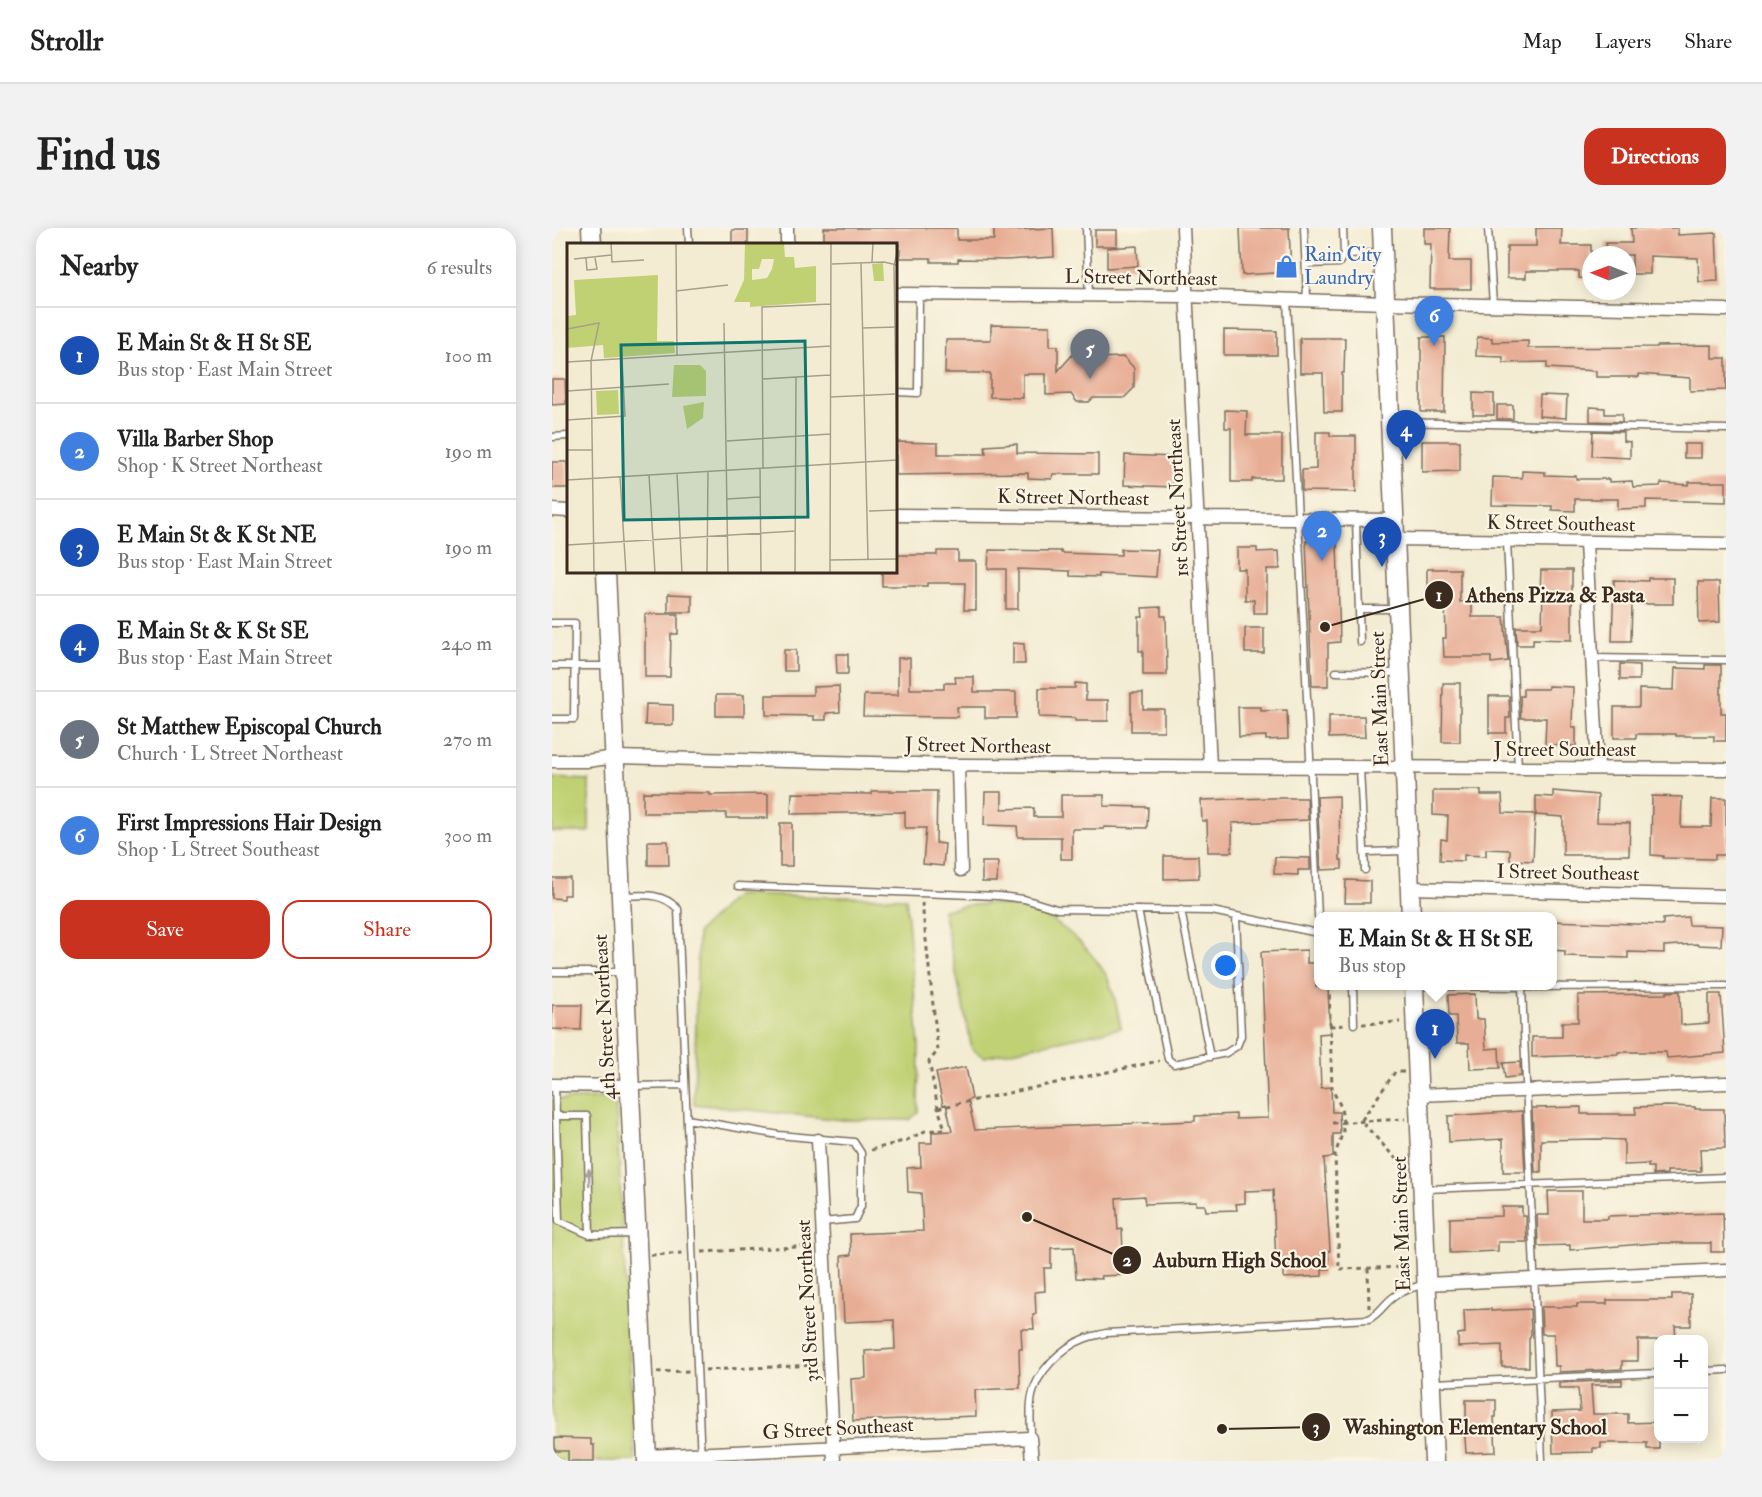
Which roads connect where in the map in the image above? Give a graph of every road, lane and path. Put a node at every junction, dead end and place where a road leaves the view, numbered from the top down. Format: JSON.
{"nodes":[{"id":1,"x":591,"y":228,"type":"edge"},
{"id":2,"x":688,"y":228,"type":"edge"},
{"id":3,"x":1086,"y":228,"type":"edge"},
{"id":4,"x":1183,"y":228,"type":"edge"},
{"id":5,"x":1304,"y":228,"type":"edge"},
{"id":6,"x":1343,"y":228,"type":"edge"},
{"id":7,"x":1382,"y":228,"type":"edge"},
{"id":8,"x":1488,"y":228,"type":"edge"},
{"id":9,"x":592,"y":243,"type":"edge"},
{"id":10,"x":689,"y":243,"type":"edge"},
{"id":11,"x":1383,"y":253,"type":"junction"},
{"id":12,"x":1344,"y":254,"type":"junction"},
{"id":13,"x":1306,"y":264,"type":"junction"},
{"id":14,"x":897,"y":294,"type":"edge"},
{"id":15,"x":919,"y":294,"type":"junction"},
{"id":16,"x":1089,"y":295,"type":"junction"},
{"id":17,"x":1186,"y":296,"type":"junction"},
{"id":18,"x":1287,"y":299,"type":"junction"},
{"id":19,"x":1307,"y":300,"type":"junction"},
{"id":20,"x":1385,"y":303,"type":"junction"},
{"id":21,"x":1493,"y":305,"type":"junction"},
{"id":22,"x":1726,"y":310,"type":"edge"},
{"id":23,"x":897,"y":392,"type":"edge"},
{"id":24,"x":1390,"y":422,"type":"junction"},
{"id":25,"x":1726,"y":429,"type":"edge"},
{"id":26,"x":567,"y":436,"type":"edge"},
{"id":27,"x":552,"y":437,"type":"edge"},
{"id":28,"x":552,"y":510,"type":"edge"},
{"id":29,"x":567,"y":511,"type":"edge"},
{"id":30,"x":897,"y":515,"type":"edge"},
{"id":31,"x":1198,"y":518,"type":"junction"},
{"id":32,"x":1298,"y":519,"type":"junction"},
{"id":33,"x":1356,"y":520,"type":"junction"},
{"id":34,"x":1394,"y":520,"type":"junction"},
{"id":35,"x":1395,"y":539,"type":"junction"},
{"id":36,"x":1507,"y":542,"type":"junction"},
{"id":37,"x":1586,"y":543,"type":"junction"},
{"id":38,"x":1726,"y":544,"type":"edge"},
{"id":39,"x":606,"y":573,"type":"edge"},
{"id":40,"x":1359,"y":609,"type":"junction"},
{"id":41,"x":1398,"y":609,"type":"junction"},
{"id":42,"x":552,"y":623,"type":"edge"},
{"id":43,"x":1360,"y":642,"type":"dead end"},
{"id":44,"x":1592,"y":658,"type":"junction"},
{"id":45,"x":1726,"y":660,"type":"edge"},
{"id":46,"x":552,"y":666,"type":"edge"},
{"id":47,"x":574,"y":666,"type":"junction"},
{"id":48,"x":611,"y":666,"type":"junction"},
{"id":49,"x":1336,"y":672,"type":"dead end"},
{"id":50,"x":1401,"y":673,"type":"junction"},
{"id":51,"x":552,"y":719,"type":"edge"},
{"id":52,"x":615,"y":758,"type":"junction"},
{"id":53,"x":552,"y":761,"type":"edge"},
{"id":54,"x":958,"y":765,"type":"junction"},
{"id":55,"x":1210,"y":766,"type":"junction"},
{"id":56,"x":1310,"y":767,"type":"junction"},
{"id":57,"x":1360,"y":768,"type":"junction"},
{"id":58,"x":1518,"y":768,"type":"junction"},
{"id":59,"x":1598,"y":768,"type":"junction"},
{"id":60,"x":1405,"y":769,"type":"junction"},
{"id":61,"x":1726,"y":769,"type":"edge"},
{"id":62,"x":1408,"y":851,"type":"junction"},
{"id":63,"x":1365,"y":852,"type":"junction"},
{"id":64,"x":961,"y":870,"type":"dead end"},
{"id":65,"x":1365,"y":870,"type":"dead end"},
{"id":66,"x":738,"y":886,"type":"dead end"},
{"id":67,"x":1410,"y":888,"type":"junction"},
{"id":68,"x":621,"y":896,"type":"junction"},
{"id":69,"x":1726,"y":896,"type":"edge"},
{"id":70,"x":922,"y":903,"type":"dead end"},
{"id":71,"x":1138,"y":910,"type":"junction"},
{"id":72,"x":1181,"y":910,"type":"junction"},
{"id":73,"x":1318,"y":912,"type":"edge"},
{"id":74,"x":1411,"y":912,"type":"edge"},
{"id":75,"x":1236,"y":916,"type":"junction"},
{"id":76,"x":1314,"y":932,"type":"edge"},
{"id":77,"x":552,"y":972,"type":"edge"},
{"id":78,"x":624,"y":972,"type":"junction"},
{"id":79,"x":1726,"y":986,"type":"edge"},
{"id":80,"x":1557,"y":987,"type":"edge"},
{"id":81,"x":1329,"y":990,"type":"edge"},
{"id":82,"x":1353,"y":990,"type":"edge"},
{"id":83,"x":1415,"y":990,"type":"edge"},
{"id":84,"x":1521,"y":990,"type":"edge"},
{"id":85,"x":1415,"y":1021,"type":"junction"},
{"id":86,"x":1354,"y":1024,"type":"junction"},
{"id":87,"x":1330,"y":1026,"type":"junction"},
{"id":88,"x":1210,"y":1057,"type":"junction"},
{"id":89,"x":1168,"y":1059,"type":"junction"},
{"id":90,"x":1417,"y":1071,"type":"junction"},
{"id":91,"x":1726,"y":1083,"type":"edge"},
{"id":92,"x":553,"y":1085,"type":"edge"},
{"id":93,"x":685,"y":1085,"type":"junction"},
{"id":94,"x":630,"y":1086,"type":"junction"},
{"id":95,"x":1525,"y":1091,"type":"junction"},
{"id":96,"x":1418,"y":1095,"type":"junction"},
{"id":97,"x":938,"y":1108,"type":"junction"},
{"id":98,"x":556,"y":1116,"type":"junction"},
{"id":99,"x":1419,"y":1118,"type":"junction"},
{"id":100,"x":687,"y":1119,"type":"junction"},
{"id":101,"x":1361,"y":1121,"type":"junction"},
{"id":102,"x":1343,"y":1122,"type":"junction"},
{"id":103,"x":1332,"y":1123,"type":"dead end"},
{"id":104,"x":818,"y":1140,"type":"junction"},
{"id":105,"x":861,"y":1153,"type":"junction"},
{"id":106,"x":1421,"y":1158,"type":"junction"},
{"id":107,"x":1726,"y":1177,"type":"edge"},
{"id":108,"x":1530,"y":1185,"type":"junction"},
{"id":109,"x":1422,"y":1190,"type":"junction"},
{"id":110,"x":822,"y":1222,"type":"junction"},
{"id":111,"x":636,"y":1234,"type":"junction"},
{"id":112,"x":590,"y":1235,"type":"junction"},
{"id":113,"x":824,"y":1246,"type":"junction"},
{"id":114,"x":693,"y":1252,"type":"junction"},
{"id":115,"x":638,"y":1255,"type":"junction"},
{"id":116,"x":1409,"y":1267,"type":"dead end"},
{"id":117,"x":1368,"y":1268,"type":"junction"},
{"id":118,"x":1726,"y":1270,"type":"edge"},
{"id":119,"x":1533,"y":1278,"type":"junction"},
{"id":120,"x":1426,"y":1284,"type":"junction"},
{"id":121,"x":1369,"y":1319,"type":"junction"},
{"id":122,"x":829,"y":1365,"type":"junction"},
{"id":123,"x":698,"y":1370,"type":"junction"},
{"id":124,"x":1726,"y":1370,"type":"edge"},
{"id":125,"x":1708,"y":1371,"type":"edge"},
{"id":126,"x":643,"y":1373,"type":"junction"},
{"id":127,"x":1654,"y":1373,"type":"edge"},
{"id":128,"x":1539,"y":1378,"type":"junction"},
{"id":129,"x":1431,"y":1383,"type":"junction"},
{"id":130,"x":1030,"y":1438,"type":"junction"},
{"id":131,"x":833,"y":1448,"type":"junction"},
{"id":132,"x":701,"y":1457,"type":"edge"},
{"id":133,"x":647,"y":1459,"type":"edge"},
{"id":134,"x":834,"y":1461,"type":"edge"},
{"id":135,"x":1032,"y":1461,"type":"edge"},
{"id":136,"x":1434,"y":1461,"type":"edge"},
{"id":137,"x":1542,"y":1461,"type":"edge"}],
"edges":[{"from":1,"to":9,"type":"main road"},
{"from":2,"to":10,"type":"lane"},
{"from":3,"to":16,"type":"lane"},
{"from":4,"to":17,"type":"street","name":"1st Street Northeast"},
{"from":5,"to":13,"type":"lane"},
{"from":6,"to":12,"type":"lane"},
{"from":7,"to":11,"type":"main road","name":"East Main Street"},
{"from":8,"to":21,"type":"lane"},
{"from":11,"to":12,"type":"lane"},
{"from":11,"to":20,"type":"main road","name":"East Main Street"},
{"from":12,"to":13,"type":"lane"},
{"from":13,"to":19,"type":"lane"},
{"from":14,"to":15,"type":"street","name":"L Street Northeast"},
{"from":15,"to":16,"type":"street","name":"L Street Northeast"},
{"from":15,"to":23,"type":"lane"},
{"from":16,"to":17,"type":"street","name":"L Street Northeast"},
{"from":17,"to":18,"type":"street","name":"L Street Northeast"},
{"from":17,"to":31,"type":"street","name":"1st Street Northeast"},
{"from":18,"to":19,"type":"street","name":"L Street Northeast"},
{"from":18,"to":32,"type":"lane"},
{"from":19,"to":20,"type":"street","name":"L Street Northeast"},
{"from":20,"to":21,"type":"street","name":"L Street Northeast"},
{"from":20,"to":24,"type":"main road","name":"East Main Street"},
{"from":21,"to":22,"type":"street","name":"L Street Northeast"},
{"from":24,"to":25,"type":"lane"},
{"from":24,"to":34,"type":"main road","name":"East Main Street"},
{"from":26,"to":27,"type":"lane"},
{"from":28,"to":29,"type":"street"},
{"from":30,"to":31,"type":"street","name":"K Street Northeast"},
{"from":31,"to":32,"type":"street","name":"K Street Northeast"},
{"from":31,"to":55,"type":"street","name":"1st Street Northeast"},
{"from":32,"to":33,"type":"street","name":"K Street Northeast"},
{"from":32,"to":56,"type":"lane"},
{"from":33,"to":34,"type":"street","name":"K Street Northeast"},
{"from":33,"to":40,"type":"lane"},
{"from":34,"to":35,"type":"main road","name":"East Main Street"},
{"from":35,"to":36,"type":"street","name":"K Street Southeast"},
{"from":35,"to":41,"type":"main road","name":"East Main Street"},
{"from":36,"to":37,"type":"street","name":"K Street Southeast"},
{"from":36,"to":58,"type":"lane"},
{"from":37,"to":38,"type":"street","name":"K Street Southeast"},
{"from":37,"to":44,"type":"street"},
{"from":39,"to":48,"type":"main road","name":"4th Street Northeast"},
{"from":40,"to":41,"type":"lane"},
{"from":40,"to":43,"type":"lane"},
{"from":41,"to":50,"type":"main road","name":"East Main Street"},
{"from":42,"to":47,"type":"lane"},
{"from":44,"to":45,"type":"lane"},
{"from":44,"to":59,"type":"street"},
{"from":46,"to":47,"type":"lane"},
{"from":47,"to":48,"type":"lane"},
{"from":47,"to":51,"type":"lane"},
{"from":48,"to":52,"type":"main road","name":"4th Street Northeast"},
{"from":49,"to":50,"type":"lane"},
{"from":50,"to":60,"type":"main road","name":"East Main Street"},
{"from":52,"to":53,"type":"street","name":"J Street Northeast"},
{"from":52,"to":54,"type":"street","name":"J Street Northeast"},
{"from":52,"to":68,"type":"main road","name":"4th Street Northeast"},
{"from":54,"to":55,"type":"street","name":"J Street Northeast"},
{"from":54,"to":64,"type":"street"},
{"from":55,"to":56,"type":"street","name":"J Street Northeast"},
{"from":56,"to":57,"type":"street","name":"J Street Northeast"},
{"from":56,"to":73,"type":"lane"},
{"from":57,"to":60,"type":"street","name":"J Street Northeast"},
{"from":57,"to":63,"type":"lane"},
{"from":58,"to":59,"type":"street","name":"J Street Southeast"},
{"from":58,"to":60,"type":"street","name":"J Street Southeast"},
{"from":59,"to":61,"type":"street","name":"J Street Southeast"},
{"from":60,"to":62,"type":"main road","name":"East Main Street"},
{"from":62,"to":63,"type":"lane"},
{"from":62,"to":67,"type":"main road","name":"East Main Street"},
{"from":63,"to":65,"type":"lane"},
{"from":66,"to":71,"type":"lane"},
{"from":67,"to":69,"type":"street","name":"I Street Southeast"},
{"from":67,"to":74,"type":"main road","name":"East Main Street"},
{"from":68,"to":78,"type":"main road","name":"4th Street Northeast"},
{"from":68,"to":93,"type":"lane"},
{"from":70,"to":97,"type":"path"},
{"from":71,"to":72,"type":"lane"},
{"from":71,"to":89,"type":"lane"},
{"from":72,"to":75,"type":"lane"},
{"from":72,"to":88,"type":"lane"},
{"from":75,"to":76,"type":"lane"},
{"from":75,"to":88,"type":"lane"},
{"from":77,"to":78,"type":"lane"},
{"from":78,"to":94,"type":"main road","name":"4th Street Northeast"},
{"from":79,"to":80,"type":"lane"},
{"from":81,"to":87,"type":"path"},
{"from":82,"to":86,"type":"lane"},
{"from":83,"to":85,"type":"main road","name":"East Main Street"},
{"from":84,"to":95,"type":"lane"},
{"from":85,"to":86,"type":"path"},
{"from":85,"to":90,"type":"main road","name":"East Main Street"},
{"from":86,"to":87,"type":"path"},
{"from":87,"to":102,"type":"path"},
{"from":88,"to":89,"type":"lane"},
{"from":89,"to":97,"type":"path"},
{"from":90,"to":96,"type":"main road","name":"East Main Street"},
{"from":90,"to":101,"type":"path"},
{"from":91,"to":95,"type":"street"},
{"from":92,"to":94,"type":"street"},
{"from":92,"to":98,"type":"lane"},
{"from":93,"to":94,"type":"lane"},
{"from":93,"to":100,"type":"lane"},
{"from":94,"to":111,"type":"main road","name":"4th Street Northeast"},
{"from":95,"to":96,"type":"street"},
{"from":95,"to":108,"type":"lane"},
{"from":96,"to":99,"type":"main road","name":"East Main Street"},
{"from":97,"to":105,"type":"path"},
{"from":98,"to":112,"type":"lane"},
{"from":112,"to":98,"type":"lane","one_way":true},
{"from":99,"to":101,"type":"path"},
{"from":99,"to":106,"type":"main road","name":"East Main Street"},
{"from":100,"to":104,"type":"lane"},
{"from":100,"to":114,"type":"lane"},
{"from":101,"to":102,"type":"path"},
{"from":101,"to":106,"type":"path"},
{"from":102,"to":103,"type":"path"},
{"from":102,"to":117,"type":"path"},
{"from":104,"to":105,"type":"lane"},
{"from":104,"to":110,"type":"street","name":"3rd Street Northeast"},
{"from":105,"to":110,"type":"lane"},
{"from":106,"to":109,"type":"main road","name":"East Main Street"},
{"from":107,"to":108,"type":"lane"},
{"from":108,"to":109,"type":"lane"},
{"from":108,"to":119,"type":"lane"},
{"from":109,"to":120,"type":"main road","name":"East Main Street"},
{"from":110,"to":113,"type":"street","name":"3rd Street Northeast"},
{"from":111,"to":112,"type":"lane"},
{"from":111,"to":115,"type":"main road","name":"4th Street Northeast"},
{"from":113,"to":114,"type":"path"},
{"from":113,"to":122,"type":"street","name":"3rd Street Northeast"},
{"from":114,"to":115,"type":"path"},
{"from":114,"to":123,"type":"lane"},
{"from":115,"to":126,"type":"main road","name":"4th Street Northeast"},
{"from":116,"to":117,"type":"path"},
{"from":117,"to":121,"type":"path"},
{"from":118,"to":119,"type":"street"},
{"from":119,"to":120,"type":"street"},
{"from":119,"to":128,"type":"lane"},
{"from":120,"to":121,"type":"lane"},
{"from":120,"to":129,"type":"main road","name":"East Main Street"},
{"from":121,"to":130,"type":"lane"},
{"from":122,"to":123,"type":"path"},
{"from":122,"to":131,"type":"street","name":"3rd Street Northeast"},
{"from":123,"to":126,"type":"path"},
{"from":123,"to":132,"type":"lane"},
{"from":124,"to":125,"type":"lane"},
{"from":126,"to":133,"type":"main road","name":"4th Street Northeast"},
{"from":127,"to":128,"type":"lane"},
{"from":128,"to":129,"type":"lane"},
{"from":128,"to":137,"type":"lane"},
{"from":129,"to":136,"type":"main road","name":"East Main Street"},
{"from":130,"to":131,"type":"street","name":"G Street Southeast"},
{"from":130,"to":135,"type":"street"},
{"from":131,"to":132,"type":"street","name":"G Street Southeast"},
{"from":131,"to":134,"type":"street","name":"3rd Street Northeast"},
{"from":132,"to":133,"type":"street","name":"G Street Southeast"}]}
